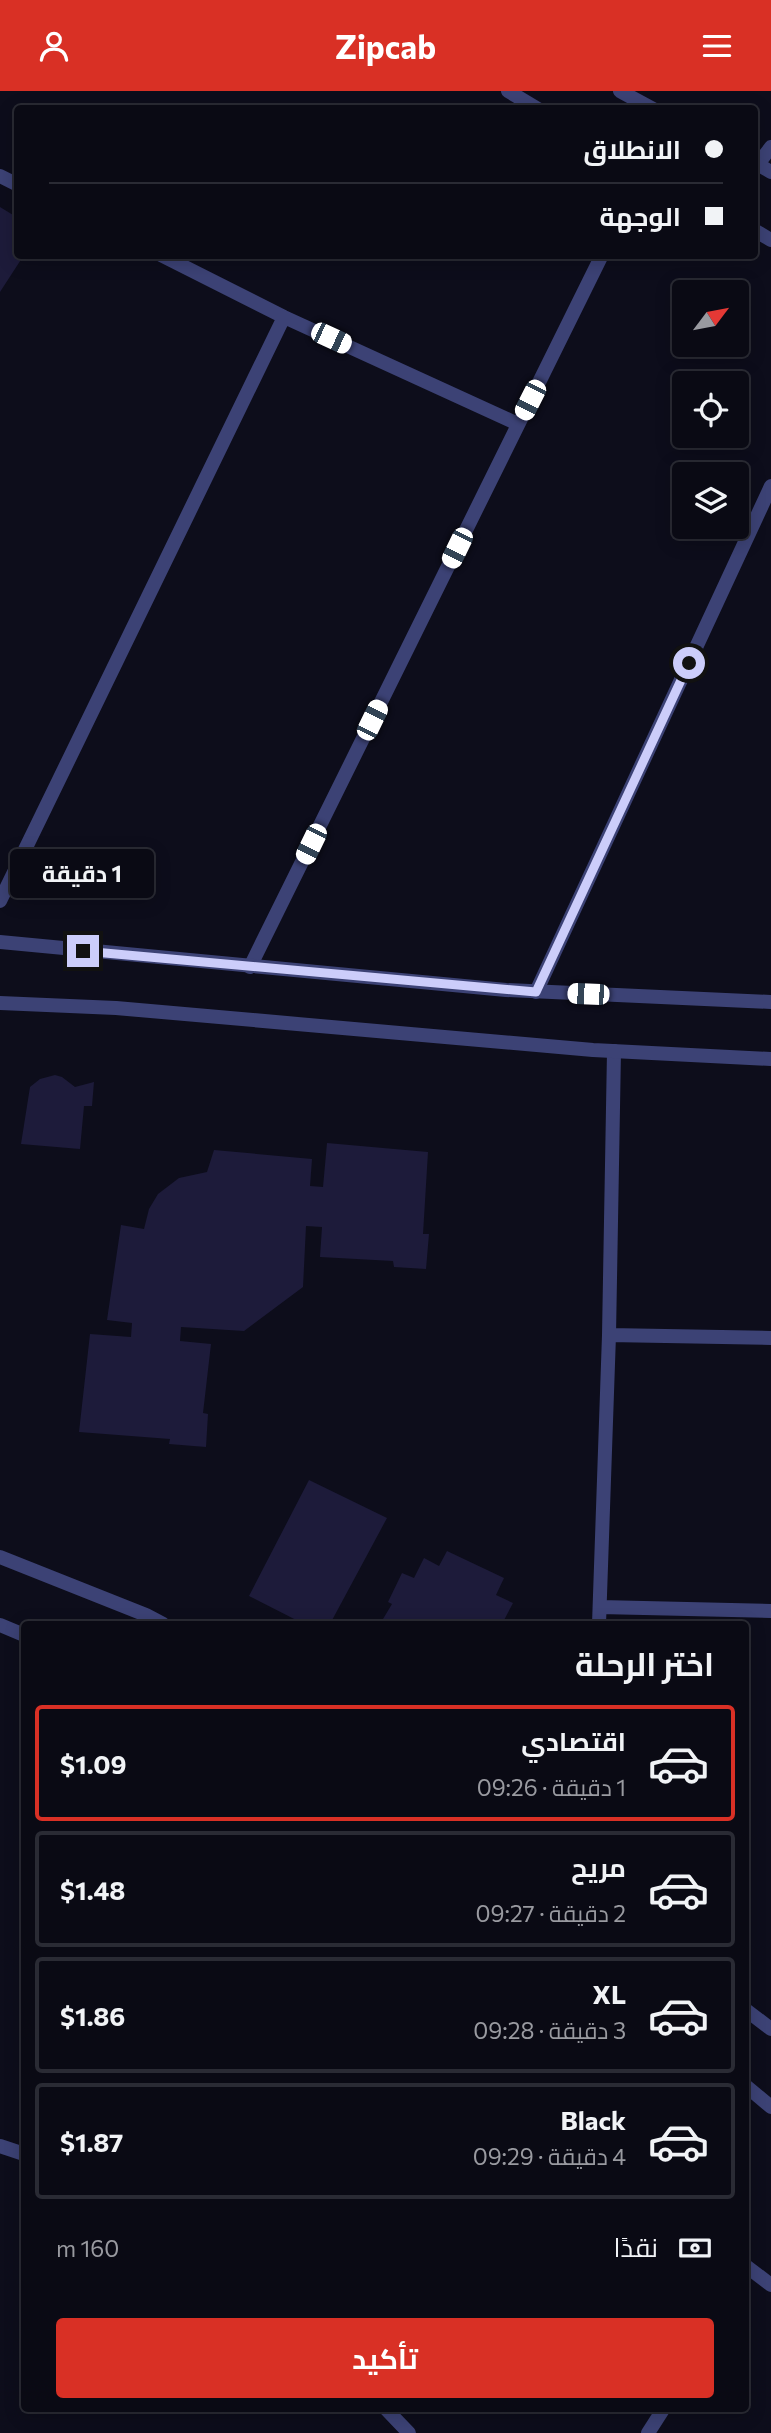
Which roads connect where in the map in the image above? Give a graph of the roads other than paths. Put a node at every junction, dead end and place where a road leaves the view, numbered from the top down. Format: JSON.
{"nodes":[{"id":1,"x":508,"y":91,"type":"edge"},
{"id":2,"x":620,"y":91,"type":"edge"},
{"id":3,"x":531,"y":105,"type":"edge"},
{"id":4,"x":646,"y":105,"type":"edge"},
{"id":5,"x":771,"y":148,"type":"edge"},
{"id":6,"x":761,"y":166,"type":"edge"},
{"id":7,"x":169,"y":259,"type":"edge"},
{"id":8,"x":600,"y":259,"type":"edge"},
{"id":9,"x":284,"y":317,"type":"junction"},
{"id":10,"x":518,"y":424,"type":"junction"},
{"id":11,"x":771,"y":486,"type":"edge"},
{"id":12,"x":0,"y":901,"type":"edge"},
{"id":13,"x":0,"y":942,"type":"edge"},
{"id":14,"x":250,"y":967,"type":"junction"},
{"id":15,"x":536,"y":992,"type":"junction"},
{"id":16,"x":771,"y":1002,"type":"edge"},
{"id":17,"x":0,"y":1003,"type":"edge"},
{"id":18,"x":614,"y":1051,"type":"junction"},
{"id":19,"x":771,"y":1059,"type":"edge"},
{"id":20,"x":609,"y":1335,"type":"junction"},
{"id":21,"x":771,"y":1338,"type":"edge"},
{"id":22,"x":0,"y":1557,"type":"edge"},
{"id":23,"x":600,"y":1607,"type":"junction"},
{"id":24,"x":771,"y":1611,"type":"edge"},
{"id":25,"x":156,"y":1621,"type":"edge"},
{"id":26,"x":599,"y":1621,"type":"edge"},
{"id":27,"x":0,"y":1625,"type":"edge"},
{"id":28,"x":21,"y":1634,"type":"edge"},
{"id":29,"x":749,"y":2012,"type":"edge"},
{"id":30,"x":771,"y":2029,"type":"edge"},
{"id":31,"x":749,"y":2089,"type":"edge"},
{"id":32,"x":771,"y":2107,"type":"edge"},
{"id":33,"x":0,"y":2146,"type":"edge"},
{"id":34,"x":21,"y":2153,"type":"edge"},
{"id":35,"x":749,"y":2273,"type":"edge"},
{"id":36,"x":771,"y":2285,"type":"edge"},
{"id":37,"x":392,"y":2412,"type":"edge"},
{"id":38,"x":661,"y":2412,"type":"edge"},
{"id":39,"x":409,"y":2433,"type":"edge"},
{"id":40,"x":648,"y":2433,"type":"edge"}],
"edges":[{"from":1,"to":3,"type":"street"},
{"from":2,"to":4,"type":"street"},
{"from":5,"to":6,"type":"street"},
{"from":7,"to":9,"type":"street"},
{"from":8,"to":10,"type":"street"},
{"from":9,"to":10,"type":"street"},
{"from":9,"to":12,"type":"street"},
{"from":10,"to":14,"type":"street"},
{"from":11,"to":15,"type":"street"},
{"from":13,"to":14,"type":"street"},
{"from":14,"to":15,"type":"street"},
{"from":15,"to":16,"type":"street"},
{"from":17,"to":18,"type":"street"},
{"from":18,"to":19,"type":"street"},
{"from":18,"to":20,"type":"street"},
{"from":20,"to":21,"type":"street"},
{"from":20,"to":23,"type":"street"},
{"from":22,"to":25,"type":"street"},
{"from":23,"to":24,"type":"street"},
{"from":23,"to":26,"type":"street"},
{"from":27,"to":28,"type":"street"},
{"from":29,"to":30,"type":"street"},
{"from":31,"to":32,"type":"street"},
{"from":33,"to":34,"type":"street"},
{"from":35,"to":36,"type":"street"},
{"from":37,"to":39,"type":"street"},
{"from":38,"to":40,"type":"street"}]}
